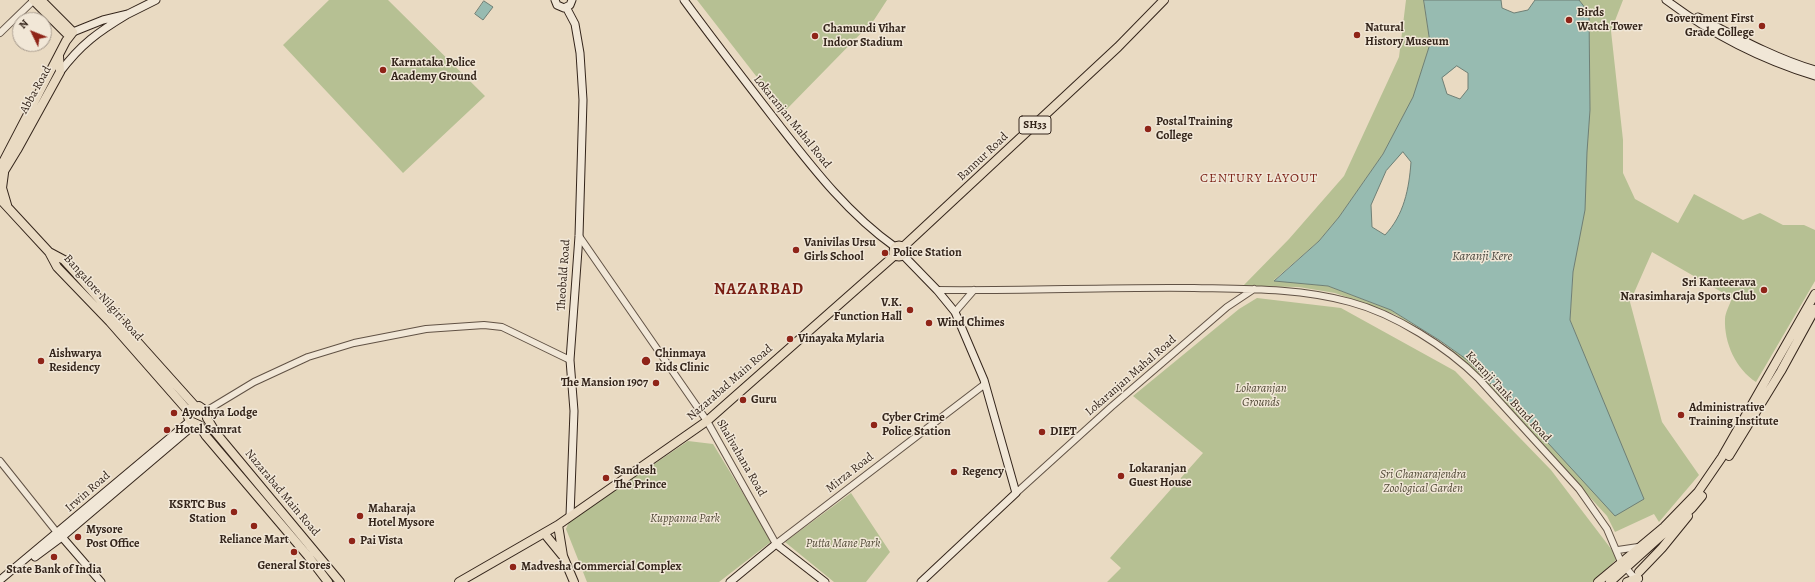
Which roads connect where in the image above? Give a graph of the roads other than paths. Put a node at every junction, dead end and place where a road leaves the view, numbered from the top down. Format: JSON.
{"nodes":[{"id":1,"x":34,"y":0,"type":"edge"},
{"id":2,"x":41,"y":0,"type":"edge"},
{"id":3,"x":156,"y":0,"type":"edge"},
{"id":4,"x":555,"y":0,"type":"edge"},
{"id":5,"x":684,"y":0,"type":"edge"},
{"id":6,"x":1164,"y":0,"type":"edge"},
{"id":7,"x":1666,"y":0,"type":"edge"},
{"id":8,"x":1673,"y":0,"type":"edge"},
{"id":9,"x":570,"y":4,"type":"edge"},
{"id":10,"x":128,"y":14,"type":"junction"},
{"id":11,"x":0,"y":33,"type":"edge"},
{"id":12,"x":71,"y":34,"type":"junction"},
{"id":13,"x":59,"y":53,"type":"junction"},
{"id":14,"x":1815,"y":70,"type":"edge"},
{"id":15,"x":60,"y":72,"type":"junction"},
{"id":16,"x":1815,"y":76,"type":"edge"},
{"id":17,"x":3,"y":168,"type":"edge"},
{"id":18,"x":0,"y":178,"type":"edge"},
{"id":19,"x":0,"y":199,"type":"edge"},
{"id":20,"x":9,"y":210,"type":"junction"},
{"id":21,"x":579,"y":236,"type":"junction"},
{"id":22,"x":899,"y":251,"type":"junction"},
{"id":23,"x":1254,"y":289,"type":"junction"},
{"id":24,"x":937,"y":290,"type":"junction"},
{"id":25,"x":974,"y":290,"type":"junction"},
{"id":26,"x":1815,"y":294,"type":"edge"},
{"id":27,"x":1815,"y":309,"type":"edge"},
{"id":28,"x":955,"y":312,"type":"junction"},
{"id":29,"x":570,"y":360,"type":"junction"},
{"id":30,"x":985,"y":384,"type":"junction"},
{"id":31,"x":192,"y":409,"type":"junction"},
{"id":32,"x":206,"y":414,"type":"junction"},
{"id":33,"x":707,"y":421,"type":"junction"},
{"id":34,"x":195,"y":423,"type":"junction"},
{"id":35,"x":0,"y":461,"type":"edge"},
{"id":36,"x":1016,"y":493,"type":"junction"},
{"id":37,"x":1692,"y":508,"type":"junction"},
{"id":38,"x":570,"y":516,"type":"junction"},
{"id":39,"x":558,"y":525,"type":"junction"},
{"id":40,"x":544,"y":533,"type":"junction"},
{"id":41,"x":60,"y":535,"type":"junction"},
{"id":42,"x":776,"y":544,"type":"junction"},
{"id":43,"x":1640,"y":547,"type":"junction"},
{"id":44,"x":1617,"y":549,"type":"junction"},
{"id":45,"x":563,"y":556,"type":"junction"},
{"id":46,"x":1626,"y":563,"type":"junction"},
{"id":47,"x":1639,"y":578,"type":"edge"},
{"id":48,"x":0,"y":580,"type":"edge"},
{"id":49,"x":4,"y":582,"type":"edge"},
{"id":50,"x":101,"y":582,"type":"edge"},
{"id":51,"x":328,"y":582,"type":"edge"},
{"id":52,"x":340,"y":582,"type":"edge"},
{"id":53,"x":460,"y":582,"type":"edge"},
{"id":54,"x":574,"y":582,"type":"edge"},
{"id":55,"x":730,"y":582,"type":"edge"},
{"id":56,"x":825,"y":582,"type":"edge"},
{"id":57,"x":922,"y":582,"type":"edge"},
{"id":58,"x":1598,"y":582,"type":"edge"},
{"id":59,"x":1610,"y":582,"type":"edge"},
{"id":60,"x":1627,"y":582,"type":"edge"}],
"edges":[{"from":1,"to":11,"type":"street"},
{"from":1,"to":12,"type":"main road"},
{"from":2,"to":12,"type":"main road"},
{"from":3,"to":10,"type":"main road","name":"Abba Road"},
{"from":4,"to":9,"type":"main road"},
{"from":5,"to":22,"type":"main road","name":"Lokaranjan Mahal Road"},
{"from":6,"to":22,"type":"main road","name":"Bannur Road","number":"SH33"},
{"from":7,"to":16,"type":"main road"},
{"from":8,"to":14,"type":"main road"},
{"from":9,"to":21,"type":"main road","name":"Theobald Road"},
{"from":10,"to":12,"type":"main road","name":"Abba Road"},
{"from":10,"to":15,"type":"main road","name":"Abba Road"},
{"from":12,"to":13,"type":"main road"},
{"from":13,"to":15,"type":"main road"},
{"from":13,"to":17,"type":"main road"},
{"from":15,"to":17,"type":"main road","name":"Abba Road"},
{"from":17,"to":18,"type":"main road","name":"Abba Road"},
{"from":17,"to":20,"type":"main road"},
{"from":19,"to":20,"type":"main road","name":"Bangalore Nilgiri Road"},
{"from":20,"to":31,"type":"main road","name":"Bangalore Nilgiri Road"},
{"from":21,"to":29,"type":"main road","name":"Theobald Road"},
{"from":21,"to":33,"type":"street","name":"Shalivahana Road"},
{"from":22,"to":24,"type":"main road","name":"Lokaranjan Mahal Road"},
{"from":22,"to":33,"type":"main road","name":"Nazarabad Main Road"},
{"from":23,"to":25,"type":"street","name":"Karanji Tank Bund Road"},
{"from":23,"to":36,"type":"street","name":"Lokaranjan Mahal Road"},
{"from":23,"to":44,"type":"street","name":"Karanji Tank Bund Road"},
{"from":24,"to":25,"type":"street","name":"Karanji Tank Bund Road"},
{"from":24,"to":28,"type":"main road","name":"Lokaranjan Mahal Road"},
{"from":25,"to":28,"type":"street"},
{"from":26,"to":43,"type":"main road"},
{"from":27,"to":37,"type":"main road"},
{"from":28,"to":30,"type":"main road","name":"Lokaranjan Mahal Road"},
{"from":29,"to":32,"type":"street"},
{"from":29,"to":38,"type":"main road","name":"Theobald Road"},
{"from":30,"to":36,"type":"main road","name":"Lokaranjan Mahal Road"},
{"from":30,"to":42,"type":"street","name":"Mirza Road"},
{"from":31,"to":32,"type":"main road","name":"Bangalore Nilgiri Road"},
{"from":31,"to":34,"type":"main road"},
{"from":32,"to":52,"type":"main road","name":"Nazarabad Main Road"},
{"from":33,"to":38,"type":"main road","name":"Nazarabad Main Road"},
{"from":33,"to":42,"type":"street","name":"Shalivahana Road"},
{"from":34,"to":41,"type":"main road","name":"Irwin Road"},
{"from":34,"to":51,"type":"main road"},
{"from":35,"to":41,"type":"street"},
{"from":36,"to":57,"type":"main road","name":"Lokaranjan Mahal Road"},
{"from":37,"to":46,"type":"main road"},
{"from":37,"to":47,"type":"main road"},
{"from":38,"to":39,"type":"main road"},
{"from":39,"to":40,"type":"main road"},
{"from":39,"to":45,"type":"main road"},
{"from":40,"to":45,"type":"main road"},
{"from":40,"to":53,"type":"main road"},
{"from":41,"to":48,"type":"main road","name":"Irwin Road"},
{"from":41,"to":49,"type":"main road","name":"Irwin Road"},
{"from":41,"to":50,"type":"main road"},
{"from":42,"to":55,"type":"main road","name":"Mirza Road"},
{"from":42,"to":56,"type":"main road","name":"Shalivahana Road"},
{"from":43,"to":44,"type":"street"},
{"from":43,"to":46,"type":"main road"},
{"from":44,"to":46,"type":"street","name":"Karanji Tank Bund Road"},
{"from":45,"to":54,"type":"main road"},
{"from":46,"to":47,"type":"street"},
{"from":46,"to":58,"type":"main road"},
{"from":46,"to":59,"type":"main road"},
{"from":47,"to":60,"type":"main road"}]}
